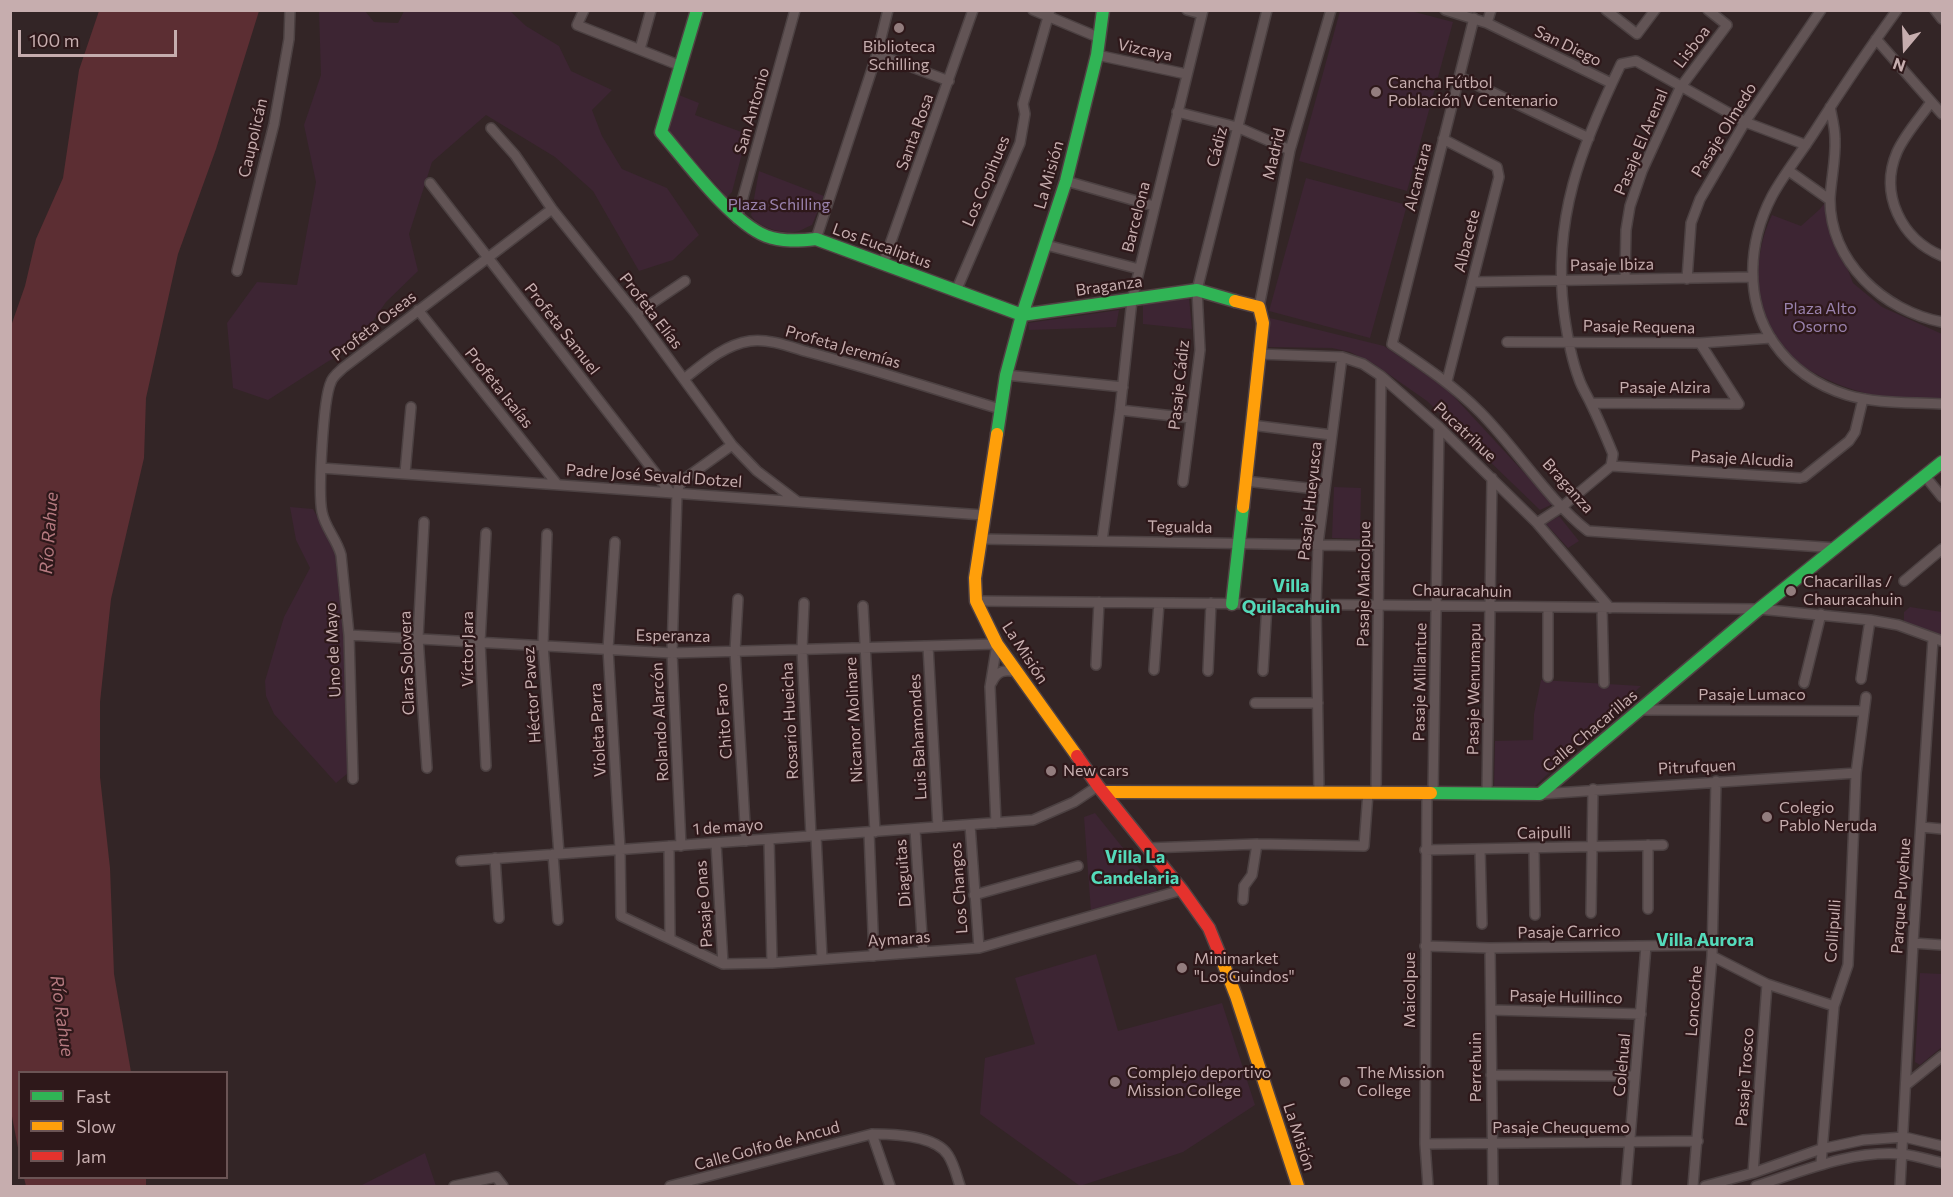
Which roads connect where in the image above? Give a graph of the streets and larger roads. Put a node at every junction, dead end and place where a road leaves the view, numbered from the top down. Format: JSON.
{"nodes":[{"id":1,"x":290,"y":10,"type":"edge"},
{"id":2,"x":584,"y":10,"type":"edge"},
{"id":3,"x":651,"y":10,"type":"edge"},
{"id":4,"x":697,"y":10,"type":"edge"},
{"id":5,"x":795,"y":10,"type":"edge"},
{"id":6,"x":888,"y":10,"type":"edge"},
{"id":7,"x":973,"y":10,"type":"edge"},
{"id":8,"x":1033,"y":10,"type":"edge"},
{"id":9,"x":1103,"y":10,"type":"edge"},
{"id":10,"x":1187,"y":10,"type":"edge"},
{"id":11,"x":1267,"y":10,"type":"edge"},
{"id":12,"x":1331,"y":10,"type":"edge"},
{"id":13,"x":1445,"y":10,"type":"edge"},
{"id":14,"x":1491,"y":10,"type":"edge"},
{"id":15,"x":1606,"y":10,"type":"edge"},
{"id":16,"x":1655,"y":10,"type":"edge"},
{"id":17,"x":1708,"y":10,"type":"edge"},
{"id":18,"x":1821,"y":10,"type":"edge"},
{"id":19,"x":1897,"y":10,"type":"edge"},
{"id":20,"x":1935,"y":10,"type":"edge"},
{"id":21,"x":1202,"y":12,"type":"edge"},
{"id":22,"x":1050,"y":14,"type":"edge"},
{"id":23,"x":1474,"y":18,"type":"junction"},
{"id":24,"x":1942,"y":19,"type":"edge"},
{"id":25,"x":1487,"y":23,"type":"junction"},
{"id":26,"x":1100,"y":38,"type":"junction"},
{"id":27,"x":1876,"y":39,"type":"junction"},
{"id":28,"x":640,"y":49,"type":"junction"},
{"id":29,"x":877,"y":54,"type":"junction"},
{"id":30,"x":1097,"y":55,"type":"junction"},
{"id":31,"x":681,"y":66,"type":"junction"},
{"id":32,"x":1186,"y":74,"type":"junction"},
{"id":33,"x":1460,"y":77,"type":"junction"},
{"id":34,"x":949,"y":81,"type":"junction"},
{"id":35,"x":1611,"y":83,"type":"junction"},
{"id":36,"x":1680,"y":88,"type":"junction"},
{"id":37,"x":1931,"y":102,"type":"junction"},
{"id":38,"x":1830,"y":106,"type":"junction"},
{"id":39,"x":1177,"y":112,"type":"junction"},
{"id":40,"x":1942,"y":114,"type":"edge"},
{"id":41,"x":1744,"y":122,"type":"junction"},
{"id":42,"x":1237,"y":127,"type":"junction"},
{"id":43,"x":491,"y":128,"type":"dead end"},
{"id":44,"x":1589,"y":138,"type":"junction"},
{"id":45,"x":1443,"y":139,"type":"junction"},
{"id":46,"x":1806,"y":145,"type":"junction"},
{"id":47,"x":1290,"y":150,"type":"junction"},
{"id":48,"x":1789,"y":171,"type":"junction"},
{"id":49,"x":1066,"y":181,"type":"junction"},
{"id":50,"x":430,"y":183,"type":"dead end"},
{"id":51,"x":1830,"y":200,"type":"junction"},
{"id":52,"x":1154,"y":206,"type":"junction"},
{"id":53,"x":552,"y":209,"type":"junction"},
{"id":54,"x":737,"y":219,"type":"junction"},
{"id":55,"x":816,"y":239,"type":"junction"},
{"id":56,"x":1046,"y":245,"type":"junction"},
{"id":57,"x":1942,"y":256,"type":"edge"},
{"id":58,"x":488,"y":257,"type":"junction"},
{"id":59,"x":884,"y":264,"type":"junction"},
{"id":60,"x":1139,"y":269,"type":"junction"},
{"id":61,"x":237,"y":271,"type":"dead end"},
{"id":62,"x":1753,"y":278,"type":"junction"},
{"id":63,"x":1625,"y":279,"type":"junction"},
{"id":64,"x":1687,"y":279,"type":"junction"},
{"id":65,"x":1560,"y":280,"type":"junction"},
{"id":66,"x":685,"y":281,"type":"dead end"},
{"id":67,"x":1472,"y":282,"type":"junction"},
{"id":68,"x":1197,"y":290,"type":"junction"},
{"id":69,"x":956,"y":291,"type":"junction"},
{"id":70,"x":1132,"y":300,"type":"junction"},
{"id":71,"x":1259,"y":307,"type":"junction"},
{"id":72,"x":418,"y":310,"type":"junction"},
{"id":73,"x":1942,"y":311,"type":"edge"},
{"id":74,"x":636,"y":314,"type":"junction"},
{"id":75,"x":1022,"y":315,"type":"junction"},
{"id":76,"x":1941,"y":322,"type":"edge"},
{"id":77,"x":1771,"y":338,"type":"junction"},
{"id":78,"x":1568,"y":341,"type":"junction"},
{"id":79,"x":1507,"y":342,"type":"dead end"},
{"id":80,"x":1700,"y":343,"type":"junction"},
{"id":81,"x":1392,"y":344,"type":"joint"},
{"id":82,"x":1258,"y":354,"type":"junction"},
{"id":83,"x":1342,"y":357,"type":"junction"},
{"id":84,"x":1006,"y":375,"type":"junction"},
{"id":85,"x":1382,"y":376,"type":"junction"},
{"id":86,"x":684,"y":379,"type":"junction"},
{"id":87,"x":1447,"y":381,"type":"junction"},
{"id":88,"x":1123,"y":387,"type":"junction"},
{"id":89,"x":1863,"y":399,"type":"junction"},
{"id":90,"x":1591,"y":403,"type":"junction"},
{"id":91,"x":1942,"y":404,"type":"edge"},
{"id":92,"x":411,"y":407,"type":"dead end"},
{"id":93,"x":1000,"y":410,"type":"junction"},
{"id":94,"x":1120,"y":410,"type":"junction"},
{"id":95,"x":1191,"y":418,"type":"junction"},
{"id":96,"x":1251,"y":425,"type":"junction"},
{"id":97,"x":1439,"y":427,"type":"junction"},
{"id":98,"x":1332,"y":435,"type":"junction"},
{"id":99,"x":732,"y":444,"type":"junction"},
{"id":100,"x":1942,"y":462,"type":"edge"},
{"id":101,"x":1611,"y":466,"type":"junction"},
{"id":102,"x":321,"y":468,"type":"junction"},
{"id":103,"x":405,"y":473,"type":"junction"},
{"id":104,"x":1925,"y":476,"type":"junction"},
{"id":105,"x":1492,"y":478,"type":"junction"},
{"id":106,"x":1245,"y":481,"type":"junction"},
{"id":107,"x":1183,"y":482,"type":"dead end"},
{"id":108,"x":557,"y":484,"type":"junction"},
{"id":109,"x":1325,"y":490,"type":"junction"},
{"id":110,"x":674,"y":493,"type":"junction"},
{"id":111,"x":1942,"y":497,"type":"edge"},
{"id":112,"x":798,"y":502,"type":"junction"},
{"id":113,"x":1563,"y":506,"type":"junction"},
{"id":114,"x":983,"y":515,"type":"junction"},
{"id":115,"x":424,"y":522,"type":"dead end"},
{"id":116,"x":326,"y":523,"type":"joint"},
{"id":117,"x":1537,"y":523,"type":"junction"},
{"id":118,"x":486,"y":533,"type":"dead end"},
{"id":119,"x":547,"y":534,"type":"dead end"},
{"id":120,"x":980,"y":539,"type":"junction"},
{"id":121,"x":1102,"y":541,"type":"junction"},
{"id":122,"x":615,"y":542,"type":"dead end"},
{"id":123,"x":1238,"y":544,"type":"junction"},
{"id":124,"x":1318,"y":544,"type":"junction"},
{"id":125,"x":1379,"y":546,"type":"junction"},
{"id":126,"x":1837,"y":548,"type":"junction"},
{"id":127,"x":1942,"y":549,"type":"edge"},
{"id":128,"x":1904,"y":581,"type":"dead end"},
{"id":129,"x":738,"y":599,"type":"dead end"},
{"id":130,"x":976,"y":601,"type":"junction"},
{"id":131,"x":1099,"y":602,"type":"junction"},
{"id":132,"x":804,"y":603,"type":"dead end"},
{"id":133,"x":1158,"y":603,"type":"junction"},
{"id":134,"x":1211,"y":603,"type":"junction"},
{"id":135,"x":1232,"y":604,"type":"junction"},
{"id":136,"x":1267,"y":604,"type":"junction"},
{"id":137,"x":1316,"y":604,"type":"junction"},
{"id":138,"x":1378,"y":605,"type":"junction"},
{"id":139,"x":863,"y":606,"type":"dead end"},
{"id":140,"x":1436,"y":606,"type":"junction"},
{"id":141,"x":1490,"y":606,"type":"junction"},
{"id":142,"x":1548,"y":607,"type":"junction"},
{"id":143,"x":1606,"y":608,"type":"junction"},
{"id":144,"x":1759,"y":609,"type":"junction"},
{"id":145,"x":1821,"y":614,"type":"junction"},
{"id":146,"x":1870,"y":620,"type":"junction"},
{"id":147,"x":349,"y":635,"type":"junction"},
{"id":148,"x":418,"y":638,"type":"junction"},
{"id":149,"x":1938,"y":640,"type":"edge"},
{"id":150,"x":480,"y":642,"type":"junction"},
{"id":151,"x":997,"y":644,"type":"junction"},
{"id":152,"x":543,"y":645,"type":"junction"},
{"id":153,"x":928,"y":646,"type":"junction"},
{"id":154,"x":865,"y":648,"type":"junction"},
{"id":155,"x":608,"y":649,"type":"junction"},
{"id":156,"x":802,"y":649,"type":"junction"},
{"id":157,"x":735,"y":651,"type":"junction"},
{"id":158,"x":672,"y":653,"type":"junction"},
{"id":159,"x":1095,"y":665,"type":"dead end"},
{"id":160,"x":1154,"y":670,"type":"dead end"},
{"id":161,"x":1208,"y":670,"type":"dead end"},
{"id":162,"x":1016,"y":672,"type":"junction"},
{"id":163,"x":1263,"y":672,"type":"dead end"},
{"id":164,"x":1548,"y":677,"type":"dead end"},
{"id":165,"x":1861,"y":679,"type":"dead end"},
{"id":166,"x":1604,"y":683,"type":"dead end"},
{"id":167,"x":1804,"y":683,"type":"dead end"},
{"id":168,"x":990,"y":687,"type":"junction"},
{"id":169,"x":1866,"y":697,"type":"dead end"},
{"id":170,"x":1255,"y":703,"type":"dead end"},
{"id":171,"x":1318,"y":703,"type":"junction"},
{"id":172,"x":1641,"y":710,"type":"junction"},
{"id":173,"x":1863,"y":711,"type":"junction"},
{"id":174,"x":486,"y":766,"type":"dead end"},
{"id":175,"x":427,"y":768,"type":"dead end"},
{"id":176,"x":1856,"y":773,"type":"junction"},
{"id":177,"x":353,"y":779,"type":"dead end"},
{"id":178,"x":1716,"y":781,"type":"junction"},
{"id":179,"x":1101,"y":789,"type":"junction"},
{"id":180,"x":1593,"y":789,"type":"junction"},
{"id":181,"x":1319,"y":793,"type":"junction"},
{"id":182,"x":1372,"y":793,"type":"junction"},
{"id":183,"x":1430,"y":793,"type":"junction"},
{"id":184,"x":1487,"y":793,"type":"junction"},
{"id":185,"x":1540,"y":794,"type":"junction"},
{"id":186,"x":996,"y":823,"type":"junction"},
{"id":187,"x":970,"y":825,"type":"junction"},
{"id":188,"x":938,"y":827,"type":"junction"},
{"id":189,"x":1921,"y":827,"type":"junction"},
{"id":190,"x":915,"y":829,"type":"junction"},
{"id":191,"x":1942,"y":829,"type":"edge"},
{"id":192,"x":872,"y":832,"type":"junction"},
{"id":193,"x":813,"y":836,"type":"junction"},
{"id":194,"x":769,"y":839,"type":"junction"},
{"id":195,"x":747,"y":841,"type":"junction"},
{"id":196,"x":716,"y":843,"type":"junction"},
{"id":197,"x":1257,"y":844,"type":"junction"},
{"id":198,"x":1177,"y":845,"type":"junction"},
{"id":199,"x":1648,"y":845,"type":"junction"},
{"id":200,"x":1663,"y":845,"type":"dead end"},
{"id":201,"x":669,"y":846,"type":"junction"},
{"id":202,"x":681,"y":846,"type":"junction"},
{"id":203,"x":1592,"y":846,"type":"junction"},
{"id":204,"x":1148,"y":848,"type":"junction"},
{"id":205,"x":1534,"y":848,"type":"junction"},
{"id":206,"x":620,"y":849,"type":"junction"},
{"id":207,"x":1480,"y":849,"type":"junction"},
{"id":208,"x":1425,"y":850,"type":"junction"},
{"id":209,"x":556,"y":854,"type":"junction"},
{"id":210,"x":495,"y":858,"type":"junction"},
{"id":211,"x":461,"y":861,"type":"dead end"},
{"id":212,"x":1159,"y":862,"type":"junction"},
{"id":213,"x":1077,"y":866,"type":"dead end"},
{"id":214,"x":1182,"y":890,"type":"junction"},
{"id":215,"x":974,"y":895,"type":"junction"},
{"id":216,"x":1243,"y":900,"type":"dead end"},
{"id":217,"x":1648,"y":909,"type":"dead end"},
{"id":218,"x":1591,"y":913,"type":"dead end"},
{"id":219,"x":1535,"y":915,"type":"dead end"},
{"id":220,"x":621,"y":916,"type":"joint"},
{"id":221,"x":499,"y":918,"type":"dead end"},
{"id":222,"x":558,"y":920,"type":"dead end"},
{"id":223,"x":1482,"y":924,"type":"dead end"},
{"id":224,"x":670,"y":938,"type":"junction"},
{"id":225,"x":1912,"y":943,"type":"junction"},
{"id":226,"x":1713,"y":945,"type":"junction"},
{"id":227,"x":1942,"y":945,"type":"edge"},
{"id":228,"x":1425,"y":946,"type":"junction"},
{"id":229,"x":1646,"y":946,"type":"junction"},
{"id":230,"x":979,"y":948,"type":"junction"},
{"id":231,"x":1490,"y":948,"type":"junction"},
{"id":232,"x":923,"y":952,"type":"junction"},
{"id":233,"x":873,"y":956,"type":"junction"},
{"id":234,"x":1712,"y":956,"type":"junction"},
{"id":235,"x":822,"y":959,"type":"junction"},
{"id":236,"x":772,"y":963,"type":"junction"},
{"id":237,"x":723,"y":964,"type":"junction"},
{"id":238,"x":1767,"y":984,"type":"junction"},
{"id":239,"x":1834,"y":1006,"type":"junction"},
{"id":240,"x":1491,"y":1010,"type":"junction"},
{"id":241,"x":1641,"y":1014,"type":"junction"},
{"id":242,"x":1942,"y":1056,"type":"edge"},
{"id":243,"x":1491,"y":1074,"type":"junction"},
{"id":244,"x":1635,"y":1076,"type":"junction"},
{"id":245,"x":1906,"y":1085,"type":"junction"},
{"id":246,"x":872,"y":1134,"type":"junction"},
{"id":247,"x":1904,"y":1137,"type":"junction"},
{"id":248,"x":1698,"y":1141,"type":"junction"},
{"id":249,"x":1631,"y":1142,"type":"junction"},
{"id":250,"x":1492,"y":1143,"type":"junction"},
{"id":251,"x":1425,"y":1144,"type":"junction"},
{"id":252,"x":1942,"y":1146,"type":"edge"},
{"id":253,"x":1821,"y":1149,"type":"junction"},
{"id":254,"x":1902,"y":1154,"type":"junction"},
{"id":255,"x":1942,"y":1163,"type":"edge"},
{"id":256,"x":1821,"y":1164,"type":"junction"},
{"id":257,"x":1753,"y":1173,"type":"junction"},
{"id":258,"x":454,"y":1186,"type":"edge"},
{"id":259,"x":503,"y":1186,"type":"edge"},
{"id":260,"x":670,"y":1186,"type":"edge"},
{"id":261,"x":890,"y":1186,"type":"edge"},
{"id":262,"x":960,"y":1186,"type":"edge"},
{"id":263,"x":1298,"y":1186,"type":"edge"},
{"id":264,"x":1428,"y":1186,"type":"edge"},
{"id":265,"x":1493,"y":1186,"type":"edge"},
{"id":266,"x":1626,"y":1186,"type":"edge"},
{"id":267,"x":1693,"y":1186,"type":"edge"},
{"id":268,"x":1704,"y":1186,"type":"edge"},
{"id":269,"x":1756,"y":1186,"type":"edge"},
{"id":270,"x":1900,"y":1186,"type":"edge"}],
"edges":[{"from":1,"to":61,"type":"street","name":"Caupolicán"},
{"from":2,"to":28,"type":"street"},
{"from":3,"to":28,"type":"street"},
{"from":4,"to":31,"type":"street"},
{"from":5,"to":54,"type":"street","name":"San Antonio"},
{"from":6,"to":29,"type":"street"},
{"from":7,"to":34,"type":"street","name":"Santa Rosa"},
{"from":8,"to":22,"type":"street"},
{"from":9,"to":26,"type":"street","name":"La Misión"},
{"from":10,"to":21,"type":"street"},
{"from":11,"to":42,"type":"street","name":"Cádiz"},
{"from":12,"to":47,"type":"street","name":"Madrid"},
{"from":13,"to":23,"type":"street","name":"San Diego"},
{"from":14,"to":25,"type":"street"},
{"from":15,"to":16,"type":"street"},
{"from":17,"to":36,"type":"street","name":"Lisboa"},
{"from":18,"to":41,"type":"street","name":"Pasaje Olmedo"},
{"from":19,"to":27,"type":"street"},
{"from":20,"to":24,"type":"street"},
{"from":21,"to":32,"type":"street","name":"Barcelona"},
{"from":22,"to":26,"type":"street"},
{"from":22,"to":69,"type":"street","name":"Los Copihues"},
{"from":23,"to":25,"type":"street","name":"San Diego"},
{"from":23,"to":33,"type":"street","name":"Alcantara"},
{"from":25,"to":35,"type":"street","name":"San Diego"},
{"from":26,"to":30,"type":"street","name":"La Misión"},
{"from":27,"to":37,"type":"street"},
{"from":27,"to":38,"type":"street"},
{"from":28,"to":31,"type":"street"},
{"from":29,"to":34,"type":"street"},
{"from":29,"to":55,"type":"street"},
{"from":30,"to":32,"type":"street","name":"Vizcaya"},
{"from":30,"to":49,"type":"street","name":"La Misión"},
{"from":31,"to":54,"type":"street","name":"Los Eucaliptus"},
{"from":32,"to":39,"type":"street","name":"Barcelona"},
{"from":33,"to":44,"type":"street"},
{"from":33,"to":45,"type":"street","name":"Alcantara"},
{"from":34,"to":59,"type":"street","name":"Santa Rosa"},
{"from":35,"to":36,"type":"street"},
{"from":35,"to":44,"type":"street"},
{"from":36,"to":41,"type":"street"},
{"from":36,"to":63,"type":"street","name":"Pasaje El Arenal"},
{"from":37,"to":40,"type":"street"},
{"from":37,"to":57,"type":"street"},
{"from":38,"to":46,"type":"street"},
{"from":38,"to":51,"type":"street"},
{"from":39,"to":42,"type":"street"},
{"from":39,"to":52,"type":"street","name":"Barcelona"},
{"from":41,"to":46,"type":"street"},
{"from":41,"to":64,"type":"street","name":"Pasaje Olmedo"},
{"from":42,"to":47,"type":"street"},
{"from":42,"to":68,"type":"street","name":"Cádiz"},
{"from":43,"to":53,"type":"street","name":"Profeta Elías"},
{"from":44,"to":65,"type":"street"},
{"from":45,"to":67,"type":"street","name":"Albacete"},
{"from":45,"to":81,"type":"street","name":"Alcantara"},
{"from":46,"to":48,"type":"street"},
{"from":47,"to":71,"type":"street","name":"Madrid"},
{"from":48,"to":51,"type":"street"},
{"from":48,"to":62,"type":"street"},
{"from":49,"to":52,"type":"street"},
{"from":49,"to":56,"type":"street","name":"La Misión"},
{"from":50,"to":58,"type":"street","name":"Profeta Samuel"},
{"from":51,"to":76,"type":"street"},
{"from":52,"to":60,"type":"street","name":"Barcelona"},
{"from":53,"to":58,"type":"street","name":"Profeta Oseas"},
{"from":53,"to":74,"type":"street","name":"Profeta Elías"},
{"from":54,"to":55,"type":"street","name":"Los Eucaliptus"},
{"from":55,"to":59,"type":"street","name":"Los Eucaliptus"},
{"from":56,"to":60,"type":"street"},
{"from":56,"to":75,"type":"street","name":"La Misión"},
{"from":58,"to":72,"type":"street","name":"Profeta Oseas"},
{"from":58,"to":110,"type":"street","name":"Profeta Samuel"},
{"from":59,"to":69,"type":"street","name":"Los Eucaliptus"},
{"from":60,"to":70,"type":"street","name":"Barcelona"},
{"from":62,"to":64,"type":"street","name":"Pasaje Ibiza"},
{"from":62,"to":77,"type":"street"},
{"from":63,"to":64,"type":"street","name":"Pasaje Ibiza"},
{"from":63,"to":65,"type":"street","name":"Pasaje Ibiza"},
{"from":65,"to":67,"type":"street","name":"Pasaje Ibiza"},
{"from":65,"to":78,"type":"street"},
{"from":66,"to":74,"type":"street"},
{"from":67,"to":87,"type":"street","name":"Albacete"},
{"from":68,"to":70,"type":"street","name":"Braganza"},
{"from":68,"to":71,"type":"street","name":"Braganza"},
{"from":68,"to":95,"type":"street","name":"Pasaje Cádiz"},
{"from":69,"to":75,"type":"street","name":"Los Eucaliptus"},
{"from":70,"to":75,"type":"street","name":"Braganza"},
{"from":70,"to":88,"type":"street","name":"Barcelona"},
{"from":71,"to":82,"type":"street"},
{"from":72,"to":102,"type":"street","name":"Profeta Oseas"},
{"from":72,"to":108,"type":"street","name":"Profeta Isaías"},
{"from":73,"to":76,"type":"street"},
{"from":74,"to":86,"type":"street","name":"Profeta Elías"},
{"from":75,"to":84,"type":"street","name":"La Misión"},
{"from":77,"to":80,"type":"street","name":"Pasaje Requena"},
{"from":77,"to":89,"type":"street"},
{"from":78,"to":79,"type":"street","name":"Pasaje Requena"},
{"from":78,"to":80,"type":"street","name":"Pasaje Requena"},
{"from":78,"to":90,"type":"street"},
{"from":80,"to":90,"type":"street","name":"Pasaje Alzira"},
{"from":81,"to":87,"type":"street","name":"Braganza"},
{"from":82,"to":83,"type":"street","name":"Pucatrihue"},
{"from":82,"to":96,"type":"street"},
{"from":83,"to":85,"type":"street","name":"Pucatrihue"},
{"from":83,"to":98,"type":"street","name":"Pasaje Hueyusca"},
{"from":84,"to":88,"type":"street"},
{"from":84,"to":93,"type":"street","name":"La Misión"},
{"from":85,"to":97,"type":"street","name":"Pucatrihue"},
{"from":85,"to":125,"type":"street","name":"Pasaje Maicolpue"},
{"from":86,"to":93,"type":"street","name":"Profeta Jeremías"},
{"from":86,"to":99,"type":"street","name":"Profeta Elías"},
{"from":87,"to":113,"type":"street","name":"Braganza"},
{"from":88,"to":94,"type":"street","name":"Barcelona"},
{"from":89,"to":91,"type":"street"},
{"from":89,"to":101,"type":"street","name":"Pasaje Alcudia"},
{"from":90,"to":101,"type":"street"},
{"from":92,"to":103,"type":"street"},
{"from":93,"to":114,"type":"street","name":"La Misión"},
{"from":94,"to":95,"type":"street"},
{"from":94,"to":121,"type":"street","name":"Barcelona"},
{"from":95,"to":107,"type":"street","name":"Pasaje Cádiz"},
{"from":96,"to":98,"type":"street"},
{"from":96,"to":106,"type":"street"},
{"from":97,"to":105,"type":"street","name":"Pucatrihue"},
{"from":97,"to":140,"type":"street","name":"Pasaje Millantue"},
{"from":98,"to":109,"type":"street","name":"Pasaje Hueyusca"},
{"from":99,"to":110,"type":"street"},
{"from":99,"to":112,"type":"street","name":"Profeta Elías"},
{"from":100,"to":104,"type":"street","name":"Calle Chacarillas"},
{"from":101,"to":113,"type":"street"},
{"from":102,"to":103,"type":"street","name":"Padre José Sevald Dotzel"},
{"from":102,"to":116,"type":"street","name":"Profeta Oseas"},
{"from":103,"to":108,"type":"street","name":"Padre José Sevald Dotzel"},
{"from":104,"to":111,"type":"street"},
{"from":104,"to":126,"type":"street","name":"Calle Chacarillas"},
{"from":105,"to":117,"type":"street","name":"Pucatrihue"},
{"from":105,"to":141,"type":"street","name":"Pasaje Wenumapu"},
{"from":106,"to":109,"type":"street"},
{"from":106,"to":123,"type":"street"},
{"from":108,"to":110,"type":"street","name":"Padre José Sevald Dotzel"},
{"from":109,"to":124,"type":"street","name":"Pasaje Hueyusca"},
{"from":110,"to":112,"type":"street","name":"Padre José Sevald Dotzel"},
{"from":110,"to":158,"type":"street","name":"Rolando Alarcón"},
{"from":112,"to":114,"type":"street","name":"Padre José Sevald Dotzel"},
{"from":113,"to":117,"type":"street"},
{"from":113,"to":126,"type":"street","name":"Braganza"},
{"from":114,"to":120,"type":"street","name":"La Misión"},
{"from":115,"to":148,"type":"street","name":"Clara Solovera"},
{"from":116,"to":147,"type":"street","name":"Uno de Mayo"},
{"from":117,"to":143,"type":"street","name":"Pucatrihue"},
{"from":118,"to":150,"type":"street","name":"Víctor Jara"},
{"from":119,"to":152,"type":"street","name":"Héctor Pavez"},
{"from":120,"to":121,"type":"street","name":"Tegualda"},
{"from":120,"to":130,"type":"street","name":"La Misión"},
{"from":121,"to":123,"type":"street","name":"Tegualda"},
{"from":122,"to":155,"type":"street","name":"Violeta Parra"},
{"from":123,"to":124,"type":"street","name":"Tegualda"},
{"from":123,"to":135,"type":"street"},
{"from":124,"to":125,"type":"street","name":"Tegualda"},
{"from":124,"to":137,"type":"street","name":"Pasaje Hueyusca"},
{"from":125,"to":138,"type":"street","name":"Pasaje Maicolpue"},
{"from":126,"to":144,"type":"street","name":"Calle Chacarillas"},
{"from":127,"to":128,"type":"street"},
{"from":129,"to":157,"type":"street","name":"Chito Faro"},
{"from":130,"to":131,"type":"street","name":"Chauracahuin"},
{"from":130,"to":151,"type":"street","name":"La Misión"},
{"from":131,"to":133,"type":"street","name":"Chauracahuin"},
{"from":131,"to":159,"type":"street"},
{"from":132,"to":156,"type":"street","name":"Rosario Hueicha"},
{"from":133,"to":134,"type":"street","name":"Chauracahuin"},
{"from":133,"to":160,"type":"street"},
{"from":134,"to":135,"type":"street","name":"Chauracahuin"},
{"from":134,"to":161,"type":"street"},
{"from":135,"to":136,"type":"street","name":"Chauracahuin"},
{"from":136,"to":137,"type":"street","name":"Chauracahuin"},
{"from":136,"to":163,"type":"street"},
{"from":137,"to":138,"type":"street","name":"Chauracahuin"},
{"from":137,"to":171,"type":"street","name":"Pasaje Hueyusca"},
{"from":138,"to":140,"type":"street","name":"Chauracahuin"},
{"from":138,"to":182,"type":"street","name":"Pasaje Maicolpue"},
{"from":139,"to":154,"type":"street","name":"Nicanor Molinare"},
{"from":140,"to":141,"type":"street","name":"Chauracahuin"},
{"from":140,"to":183,"type":"street","name":"Pasaje Millantue"},
{"from":141,"to":142,"type":"street","name":"Chauracahuin"},
{"from":141,"to":184,"type":"street","name":"Pasaje Wenumapu"},
{"from":142,"to":143,"type":"street","name":"Chauracahuin"},
{"from":142,"to":164,"type":"street"},
{"from":143,"to":144,"type":"street","name":"Chauracahuin"},
{"from":143,"to":166,"type":"street"},
{"from":144,"to":145,"type":"street","name":"Chauracahuin"},
{"from":144,"to":172,"type":"street","name":"Calle Chacarillas"},
{"from":145,"to":146,"type":"street","name":"Chauracahuin"},
{"from":145,"to":167,"type":"street"},
{"from":146,"to":149,"type":"street","name":"Chauracahuin"},
{"from":146,"to":165,"type":"street"},
{"from":147,"to":148,"type":"street","name":"Esperanza"},
{"from":147,"to":177,"type":"street","name":"Uno de Mayo"},
{"from":148,"to":150,"type":"street","name":"Esperanza"},
{"from":148,"to":175,"type":"street","name":"Clara Solovera"},
{"from":149,"to":189,"type":"street","name":"Parque Puyehue"},
{"from":150,"to":152,"type":"street","name":"Esperanza"},
{"from":150,"to":174,"type":"street","name":"Víctor Jara"},
{"from":151,"to":153,"type":"street","name":"Esperanza"},
{"from":151,"to":162,"type":"street","name":"La Misión"},
{"from":151,"to":168,"type":"street"},
{"from":152,"to":155,"type":"street","name":"Esperanza"},
{"from":152,"to":209,"type":"street","name":"Héctor Pavez"},
{"from":153,"to":154,"type":"street","name":"Esperanza"},
{"from":153,"to":188,"type":"street","name":"Luis Bahamondes"},
{"from":154,"to":156,"type":"street","name":"Esperanza"},
{"from":154,"to":192,"type":"street","name":"Nicanor Molinare"},
{"from":155,"to":158,"type":"street","name":"Esperanza"},
{"from":155,"to":206,"type":"street","name":"Violeta Parra"},
{"from":156,"to":157,"type":"street","name":"Esperanza"},
{"from":156,"to":193,"type":"street","name":"Rosario Hueicha"},
{"from":157,"to":158,"type":"street","name":"Esperanza"},
{"from":157,"to":195,"type":"street","name":"Chito Faro"},
{"from":158,"to":202,"type":"street","name":"Rolando Alarcón"},
{"from":162,"to":168,"type":"street"},
{"from":162,"to":179,"type":"street","name":"La Misión"},
{"from":168,"to":186,"type":"street"},
{"from":169,"to":173,"type":"street","name":"Collipulli"},
{"from":170,"to":171,"type":"street"},
{"from":171,"to":181,"type":"street","name":"Pasaje Hueyusca"},
{"from":172,"to":173,"type":"street","name":"Pasaje Lumaco"},
{"from":172,"to":185,"type":"street","name":"Calle Chacarillas"},
{"from":173,"to":176,"type":"street","name":"Collipulli"},
{"from":176,"to":178,"type":"street","name":"Pitrufquen"},
{"from":176,"to":239,"type":"street","name":"Collipulli"},
{"from":178,"to":180,"type":"street","name":"Pitrufquen"},
{"from":178,"to":226,"type":"street","name":"Loncoche"},
{"from":179,"to":181,"type":"street","name":"Calle Chacarillas"},
{"from":179,"to":186,"type":"street","name":"1 de mayo"},
{"from":179,"to":204,"type":"street","name":"La Misión"},
{"from":180,"to":185,"type":"street","name":"Pitrufquen"},
{"from":180,"to":203,"type":"street"},
{"from":181,"to":182,"type":"street","name":"Calle Chacarillas"},
{"from":182,"to":183,"type":"street","name":"Calle Chacarillas"},
{"from":182,"to":197,"type":"street"},
{"from":183,"to":184,"type":"street","name":"Calle Chacarillas"},
{"from":183,"to":208,"type":"street","name":"Maicolpue"},
{"from":184,"to":185,"type":"street","name":"Calle Chacarillas"},
{"from":186,"to":187,"type":"street","name":"1 de mayo"},
{"from":187,"to":188,"type":"street","name":"1 de mayo"},
{"from":187,"to":215,"type":"street","name":"Los Changos"},
{"from":188,"to":190,"type":"street","name":"1 de mayo"},
{"from":189,"to":191,"type":"street"},
{"from":189,"to":225,"type":"street","name":"Parque Puyehue"},
{"from":190,"to":192,"type":"street","name":"1 de mayo"},
{"from":190,"to":232,"type":"street","name":"Diaguitas"},
{"from":192,"to":193,"type":"street","name":"1 de mayo"},
{"from":192,"to":233,"type":"street","name":"Nicanor Molinare"},
{"from":193,"to":194,"type":"street","name":"1 de mayo"},
{"from":193,"to":235,"type":"street","name":"Rosario Hueicha"},
{"from":194,"to":195,"type":"street","name":"1 de mayo"},
{"from":194,"to":236,"type":"street"},
{"from":195,"to":196,"type":"street","name":"1 de mayo"},
{"from":196,"to":202,"type":"street","name":"1 de mayo"},
{"from":196,"to":237,"type":"street","name":"Pasaje Onas"},
{"from":197,"to":198,"type":"street"},
{"from":197,"to":216,"type":"street"},
{"from":198,"to":204,"type":"street"},
{"from":198,"to":212,"type":"street"},
{"from":199,"to":200,"type":"street","name":"Caipulli"},
{"from":199,"to":203,"type":"street","name":"Caipulli"},
{"from":199,"to":217,"type":"street"},
{"from":201,"to":202,"type":"street","name":"1 de mayo"},
{"from":201,"to":206,"type":"street","name":"1 de mayo"},
{"from":201,"to":224,"type":"street"},
{"from":203,"to":205,"type":"street","name":"Caipulli"},
{"from":203,"to":218,"type":"street"},
{"from":204,"to":212,"type":"street","name":"La Misión"},
{"from":205,"to":207,"type":"street","name":"Caipulli"},
{"from":205,"to":219,"type":"street"},
{"from":206,"to":209,"type":"street","name":"1 de mayo"},
{"from":206,"to":220,"type":"street","name":"Violeta Parra"},
{"from":207,"to":208,"type":"street","name":"Caipulli"},
{"from":207,"to":223,"type":"street"},
{"from":208,"to":228,"type":"street","name":"Maicolpue"},
{"from":209,"to":210,"type":"street","name":"1 de mayo"},
{"from":209,"to":222,"type":"street","name":"Héctor Pavez"},
{"from":210,"to":211,"type":"street","name":"1 de mayo"},
{"from":210,"to":221,"type":"street"},
{"from":212,"to":214,"type":"street","name":"La Misión"},
{"from":213,"to":215,"type":"street"},
{"from":214,"to":230,"type":"street","name":"Aymaras"},
{"from":214,"to":263,"type":"street","name":"La Misión"},
{"from":215,"to":230,"type":"street","name":"Los Changos"},
{"from":220,"to":224,"type":"street","name":"Aymaras"},
{"from":224,"to":237,"type":"street","name":"Aymaras"},
{"from":225,"to":227,"type":"street"},
{"from":225,"to":245,"type":"street","name":"Parque Puyehue"},
{"from":226,"to":229,"type":"street","name":"Pasaje Carrico"},
{"from":226,"to":234,"type":"street","name":"Loncoche"},
{"from":228,"to":231,"type":"street","name":"Pasaje Carrico"},
{"from":228,"to":251,"type":"street","name":"Maicolpue"},
{"from":229,"to":231,"type":"street","name":"Pasaje Carrico"},
{"from":229,"to":241,"type":"street","name":"Colehual"},
{"from":230,"to":232,"type":"street","name":"Aymaras"},
{"from":231,"to":240,"type":"street","name":"Perrehuin"},
{"from":232,"to":233,"type":"street","name":"Aymaras"},
{"from":233,"to":235,"type":"street","name":"Aymaras"},
{"from":234,"to":238,"type":"street"},
{"from":234,"to":248,"type":"street","name":"Loncoche"},
{"from":235,"to":236,"type":"street","name":"Aymaras"},
{"from":236,"to":237,"type":"street","name":"Aymaras"},
{"from":238,"to":239,"type":"street"},
{"from":238,"to":257,"type":"street","name":"Pasaje Trosco"},
{"from":239,"to":253,"type":"street","name":"Collipulli"},
{"from":240,"to":241,"type":"street","name":"Pasaje Huillinco"},
{"from":240,"to":243,"type":"street","name":"Perrehuin"},
{"from":241,"to":244,"type":"street","name":"Colehual"},
{"from":242,"to":245,"type":"street"},
{"from":243,"to":244,"type":"street"},
{"from":243,"to":250,"type":"street","name":"Perrehuin"},
{"from":244,"to":249,"type":"street","name":"Colehual"},
{"from":245,"to":247,"type":"street","name":"Parque Puyehue"},
{"from":246,"to":260,"type":"street","name":"Calle Golfo de Ancud"},
{"from":246,"to":261,"type":"street"},
{"from":246,"to":262,"type":"street","name":"Calle Golfo de Ancud"},
{"from":247,"to":252,"type":"street"},
{"from":247,"to":253,"type":"street"},
{"from":247,"to":254,"type":"street","name":"Parque Puyehue"},
{"from":248,"to":249,"type":"street","name":"Pasaje Cheuquemo"},
{"from":248,"to":267,"type":"street","name":"Loncoche"},
{"from":249,"to":250,"type":"street","name":"Pasaje Cheuquemo"},
{"from":249,"to":266,"type":"street","name":"Colehual"},
{"from":250,"to":251,"type":"street","name":"Pasaje Cheuquemo"},
{"from":250,"to":265,"type":"street","name":"Perrehuin"},
{"from":251,"to":264,"type":"street","name":"Maicolpue"},
{"from":253,"to":256,"type":"street","name":"Collipulli"},
{"from":253,"to":257,"type":"street"},
{"from":254,"to":255,"type":"street"},
{"from":254,"to":256,"type":"street"},
{"from":254,"to":270,"type":"street","name":"Parque Puyehue"},
{"from":256,"to":269,"type":"street"},
{"from":257,"to":268,"type":"street"},
{"from":258,"to":259,"type":"street"}]}
